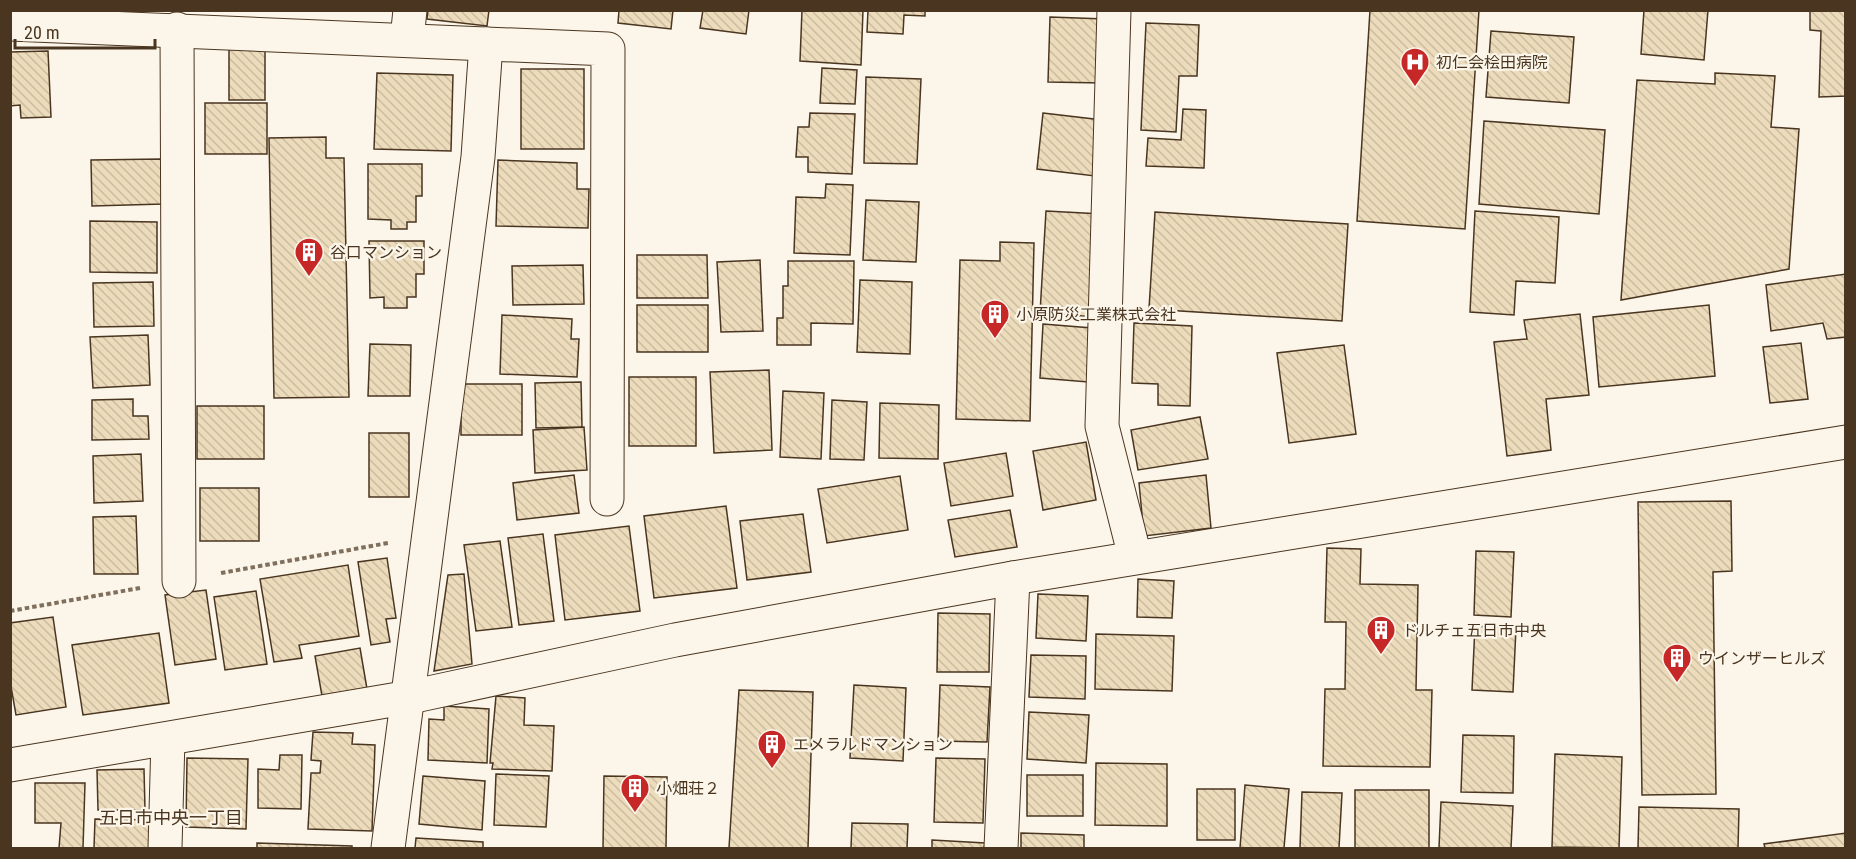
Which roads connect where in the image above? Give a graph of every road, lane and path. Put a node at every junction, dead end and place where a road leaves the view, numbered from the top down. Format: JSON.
{"nodes":[{"id":1,"x":1113,"y":10,"type":"edge"},
{"id":2,"x":10,"y":24,"type":"edge"},
{"id":3,"x":409,"y":25,"type":"edge"},
{"id":4,"x":177,"y":29,"type":"junction"},
{"id":5,"x":486,"y":44,"type":"junction"},
{"id":6,"x":1845,"y":442,"type":"edge"},
{"id":7,"x":607,"y":499,"type":"dead end"},
{"id":8,"x":1135,"y":557,"type":"junction"},
{"id":9,"x":1013,"y":578,"type":"junction"},
{"id":10,"x":178,"y":581,"type":"dead end"},
{"id":11,"x":410,"y":697,"type":"junction"},
{"id":12,"x":168,"y":739,"type":"junction"},
{"id":13,"x":10,"y":765,"type":"edge"},
{"id":14,"x":165,"y":849,"type":"edge"},
{"id":15,"x":388,"y":849,"type":"edge"},
{"id":16,"x":1001,"y":849,"type":"edge"}],
"edges":[{"from":1,"to":8,"type":"street"},
{"from":2,"to":4,"type":"street"},
{"from":3,"to":4,"type":"street"},
{"from":3,"to":5,"type":"street"},
{"from":4,"to":10,"type":"street"},
{"from":5,"to":7,"type":"street"},
{"from":5,"to":11,"type":"street"},
{"from":6,"to":8,"type":"street"},
{"from":8,"to":9,"type":"street"},
{"from":9,"to":11,"type":"street"},
{"from":9,"to":16,"type":"street"},
{"from":11,"to":12,"type":"street"},
{"from":11,"to":15,"type":"street"},
{"from":12,"to":13,"type":"street"},
{"from":12,"to":14,"type":"street"}]}
